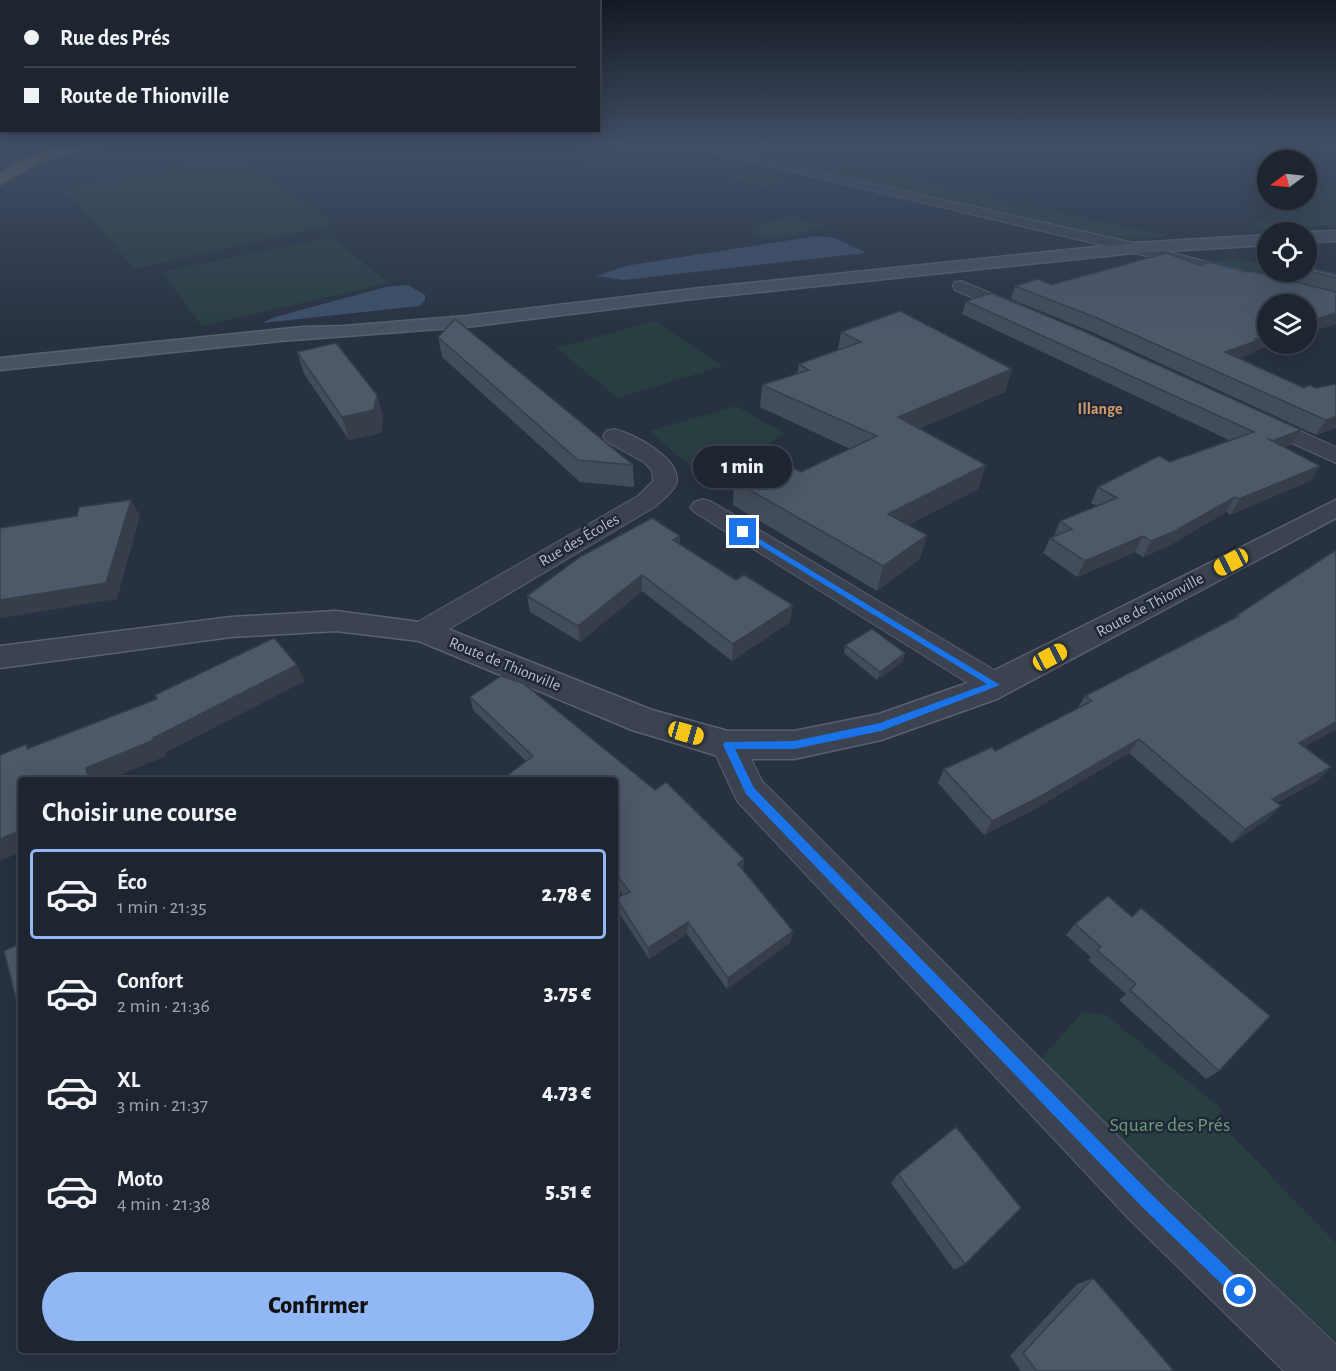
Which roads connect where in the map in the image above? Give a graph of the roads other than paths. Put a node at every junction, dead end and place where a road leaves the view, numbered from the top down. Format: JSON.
{"nodes":[{"id":1,"x":955,"y":207,"type":"edge"},
{"id":2,"x":1336,"y":236,"type":"edge"},
{"id":3,"x":1317,"y":237,"type":"edge"},
{"id":4,"x":1257,"y":241,"type":"edge"},
{"id":5,"x":1134,"y":248,"type":"junction"},
{"id":6,"x":1257,"y":280,"type":"edge"},
{"id":7,"x":961,"y":286,"type":"dead end"},
{"id":8,"x":692,"y":294,"type":"junction"},
{"id":9,"x":497,"y":309,"type":"junction"},
{"id":10,"x":1034,"y":317,"type":"edge"},
{"id":11,"x":475,"y":321,"type":"junction"},
{"id":12,"x":282,"y":336,"type":"junction"},
{"id":13,"x":0,"y":364,"type":"edge"},
{"id":14,"x":1243,"y":412,"type":"edge"},
{"id":15,"x":614,"y":436,"type":"dead end"},
{"id":16,"x":1336,"y":456,"type":"edge"},
{"id":17,"x":703,"y":507,"type":"dead end"},
{"id":18,"x":1336,"y":508,"type":"edge"},
{"id":19,"x":424,"y":631,"type":"junction"},
{"id":20,"x":0,"y":657,"type":"edge"},
{"id":21,"x":996,"y":685,"type":"junction"},
{"id":22,"x":728,"y":745,"type":"junction"},
{"id":23,"x":1324,"y":1371,"type":"edge"}],
"edges":[{"from":1,"to":5,"type":"street"},
{"from":2,"to":3,"type":"main road"},
{"from":4,"to":5,"type":"main road"},
{"from":5,"to":6,"type":"street"},
{"from":5,"to":8,"type":"main road"},
{"from":7,"to":10,"type":"street"},
{"from":8,"to":9,"type":"main road"},
{"from":8,"to":11,"type":"main road"},
{"from":9,"to":11,"type":"main road"},
{"from":9,"to":12,"type":"main road"},
{"from":11,"to":12,"type":"main road"},
{"from":12,"to":13,"type":"main road"},
{"from":14,"to":16,"type":"street"},
{"from":15,"to":19,"type":"street","name":"Rue des Écoles"},
{"from":17,"to":21,"type":"street"},
{"from":18,"to":21,"type":"street","name":"Route de Thionville"},
{"from":19,"to":20,"type":"street","name":"Route de Thionville"},
{"from":19,"to":22,"type":"street","name":"Route de Thionville"},
{"from":21,"to":22,"type":"street","name":"Route de Thionville"},
{"from":22,"to":23,"type":"street"}]}
